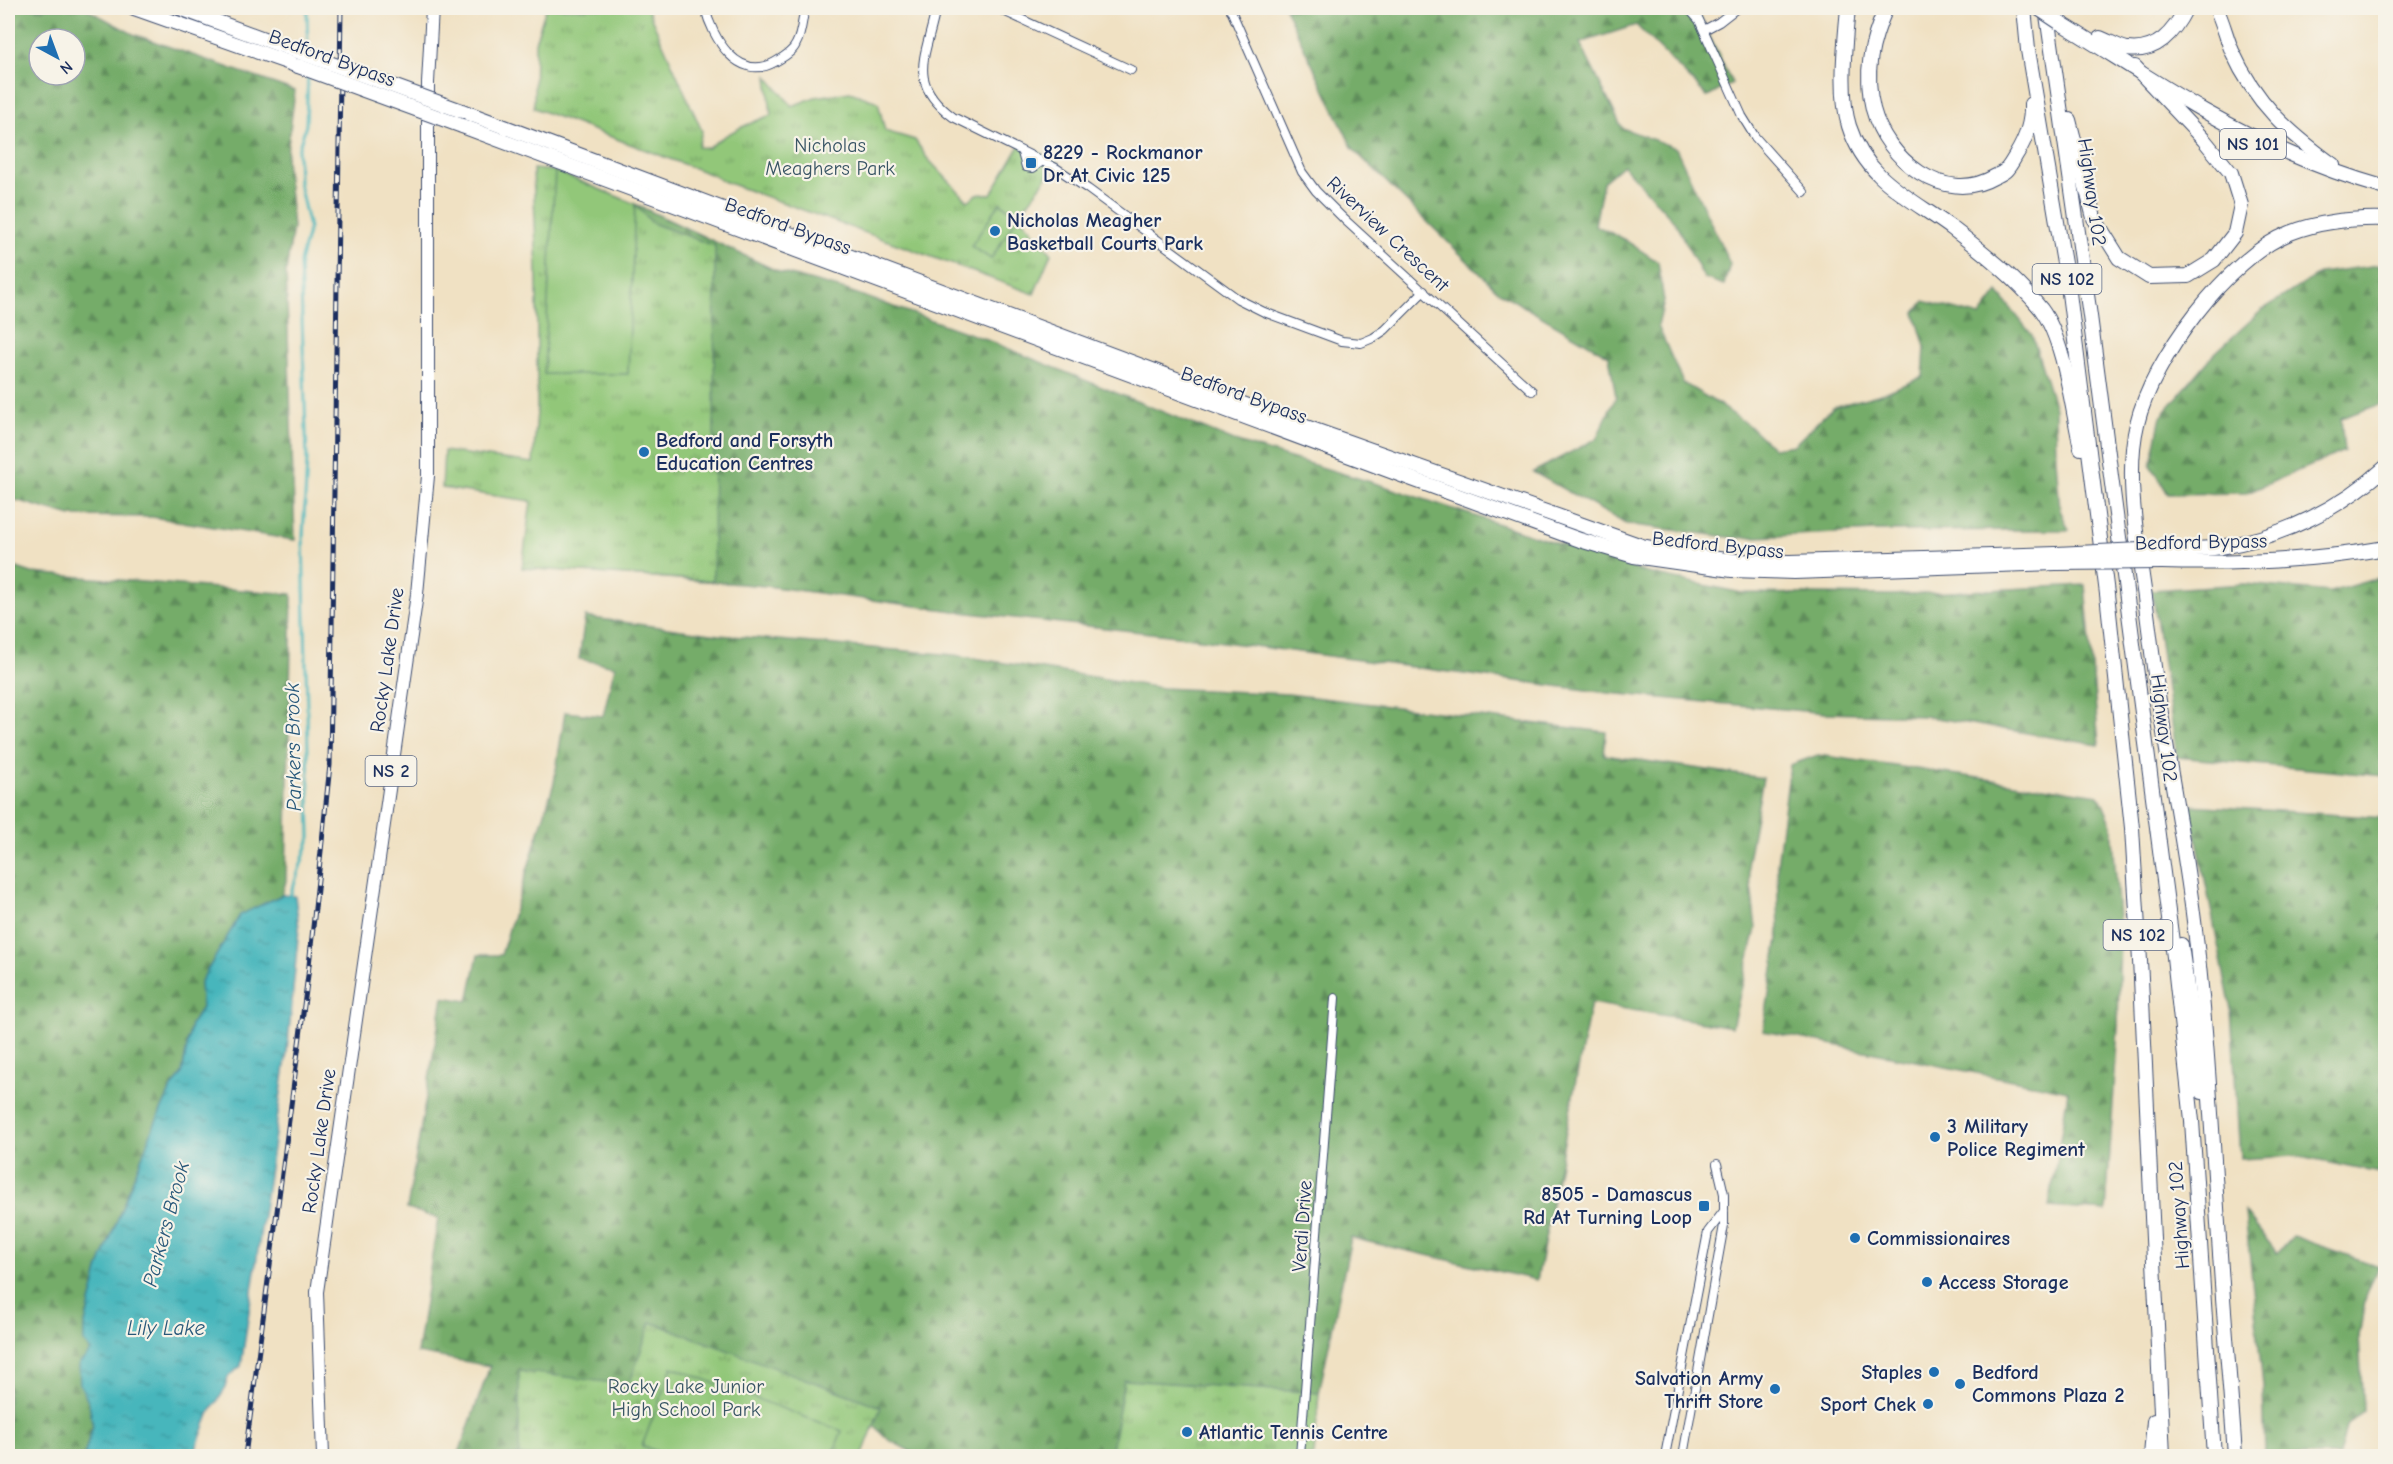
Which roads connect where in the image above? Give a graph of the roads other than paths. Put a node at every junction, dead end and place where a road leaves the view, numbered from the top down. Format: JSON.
{"nodes":[{"id":1,"x":134,"y":8,"type":"edge"},
{"id":2,"x":180,"y":8,"type":"edge"},
{"id":3,"x":432,"y":8,"type":"edge"},
{"id":4,"x":705,"y":8,"type":"edge"},
{"id":5,"x":805,"y":8,"type":"edge"},
{"id":6,"x":936,"y":8,"type":"edge"},
{"id":7,"x":997,"y":8,"type":"edge"},
{"id":8,"x":1230,"y":8,"type":"edge"},
{"id":9,"x":1688,"y":8,"type":"edge"},
{"id":10,"x":1737,"y":8,"type":"edge"},
{"id":11,"x":1848,"y":8,"type":"edge"},
{"id":12,"x":1886,"y":8,"type":"edge"},
{"id":13,"x":2038,"y":8,"type":"edge"},
{"id":14,"x":2046,"y":8,"type":"edge"},
{"id":15,"x":2186,"y":8,"type":"edge"},
{"id":16,"x":2216,"y":8,"type":"edge"},
{"id":17,"x":2024,"y":14,"type":"edge"},
{"id":18,"x":2059,"y":22,"type":"junction"},
{"id":19,"x":1704,"y":30,"type":"junction"},
{"id":20,"x":2052,"y":52,"type":"junction"},
{"id":21,"x":2134,"y":67,"type":"junction"},
{"id":22,"x":1131,"y":70,"type":"dead end"},
{"id":23,"x":2349,"y":177,"type":"junction"},
{"id":24,"x":2385,"y":188,"type":"edge"},
{"id":25,"x":1804,"y":192,"type":"dead end"},
{"id":26,"x":2385,"y":197,"type":"edge"},
{"id":27,"x":2385,"y":219,"type":"edge"},
{"id":28,"x":1424,"y":291,"type":"junction"},
{"id":29,"x":1532,"y":391,"type":"dead end"},
{"id":30,"x":2385,"y":467,"type":"edge"},
{"id":31,"x":2100,"y":538,"type":"junction"},
{"id":32,"x":2385,"y":548,"type":"edge"},
{"id":33,"x":2162,"y":556,"type":"junction"},
{"id":34,"x":2056,"y":559,"type":"junction"},
{"id":35,"x":2140,"y":700,"type":"junction"},
{"id":36,"x":1335,"y":998,"type":"dead end"},
{"id":37,"x":2214,"y":1144,"type":"junction"},
{"id":38,"x":1717,"y":1164,"type":"dead end"},
{"id":39,"x":1724,"y":1210,"type":"junction"},
{"id":40,"x":2158,"y":1359,"type":"junction"},
{"id":41,"x":323,"y":1456,"type":"edge"},
{"id":42,"x":1300,"y":1456,"type":"edge"},
{"id":43,"x":1665,"y":1456,"type":"edge"},
{"id":44,"x":1683,"y":1456,"type":"edge"},
{"id":45,"x":2151,"y":1456,"type":"edge"},
{"id":46,"x":2163,"y":1456,"type":"edge"},
{"id":47,"x":2214,"y":1456,"type":"edge"},
{"id":48,"x":2235,"y":1456,"type":"edge"}],
"edges":[{"from":1,"to":34,"type":"highway","name":"Bedford Bypass","bridge":true},
{"from":2,"to":34,"type":"highway","name":"Bedford Bypass","bridge":true},
{"from":3,"to":41,"type":"main road","name":"Rocky Lake Drive","number":"NS 2"},
{"from":4,"to":5,"type":"street"},
{"from":6,"to":28,"type":"street"},
{"from":7,"to":22,"type":"street"},
{"from":8,"to":28,"type":"street","name":"Riverview Crescent"},
{"from":9,"to":19,"type":"street"},
{"from":10,"to":19,"type":"street"},
{"from":11,"to":31,"type":"highway"},
{"from":12,"to":17,"type":"highway"},
{"from":13,"to":18,"type":"highway","number":"NS 101","bridge":true},
{"from":14,"to":20,"type":"highway","name":"Highway 102","number":"NS 102"},
{"from":15,"to":18,"type":"highway"},
{"from":16,"to":23,"type":"highway"},
{"from":17,"to":31,"type":"highway","name":"Highway 102","number":"NS 102"},
{"from":18,"to":21,"type":"highway","number":"NS 101"},
{"from":19,"to":25,"type":"street"},
{"from":20,"to":21,"type":"highway"},
{"from":20,"to":35,"type":"highway","name":"Highway 102","number":"NS 102"},
{"from":21,"to":23,"type":"highway","number":"NS 101"},
{"from":21,"to":26,"type":"highway","number":"NS 101"},
{"from":23,"to":24,"type":"highway","number":"NS 101"},
{"from":27,"to":37,"type":"highway"},
{"from":28,"to":29,"type":"street","name":"Riverview Crescent"},
{"from":30,"to":33,"type":"highway","name":"Bedford Bypass"},
{"from":31,"to":40,"type":"highway","name":"Highway 102","number":"NS 102"},
{"from":32,"to":33,"type":"highway","name":"Bedford Bypass"},
{"from":33,"to":34,"type":"highway","name":"Bedford Bypass","bridge":true},
{"from":35,"to":37,"type":"highway"},
{"from":35,"to":47,"type":"highway","name":"Highway 102","number":"NS 102"},
{"from":36,"to":42,"type":"street","name":"Verdi Drive"},
{"from":37,"to":48,"type":"highway"},
{"from":38,"to":39,"type":"street"},
{"from":39,"to":43,"type":"street"},
{"from":39,"to":44,"type":"street"},
{"from":40,"to":45,"type":"highway"},
{"from":40,"to":46,"type":"highway","name":"Highway 102","number":"NS 102"}]}
